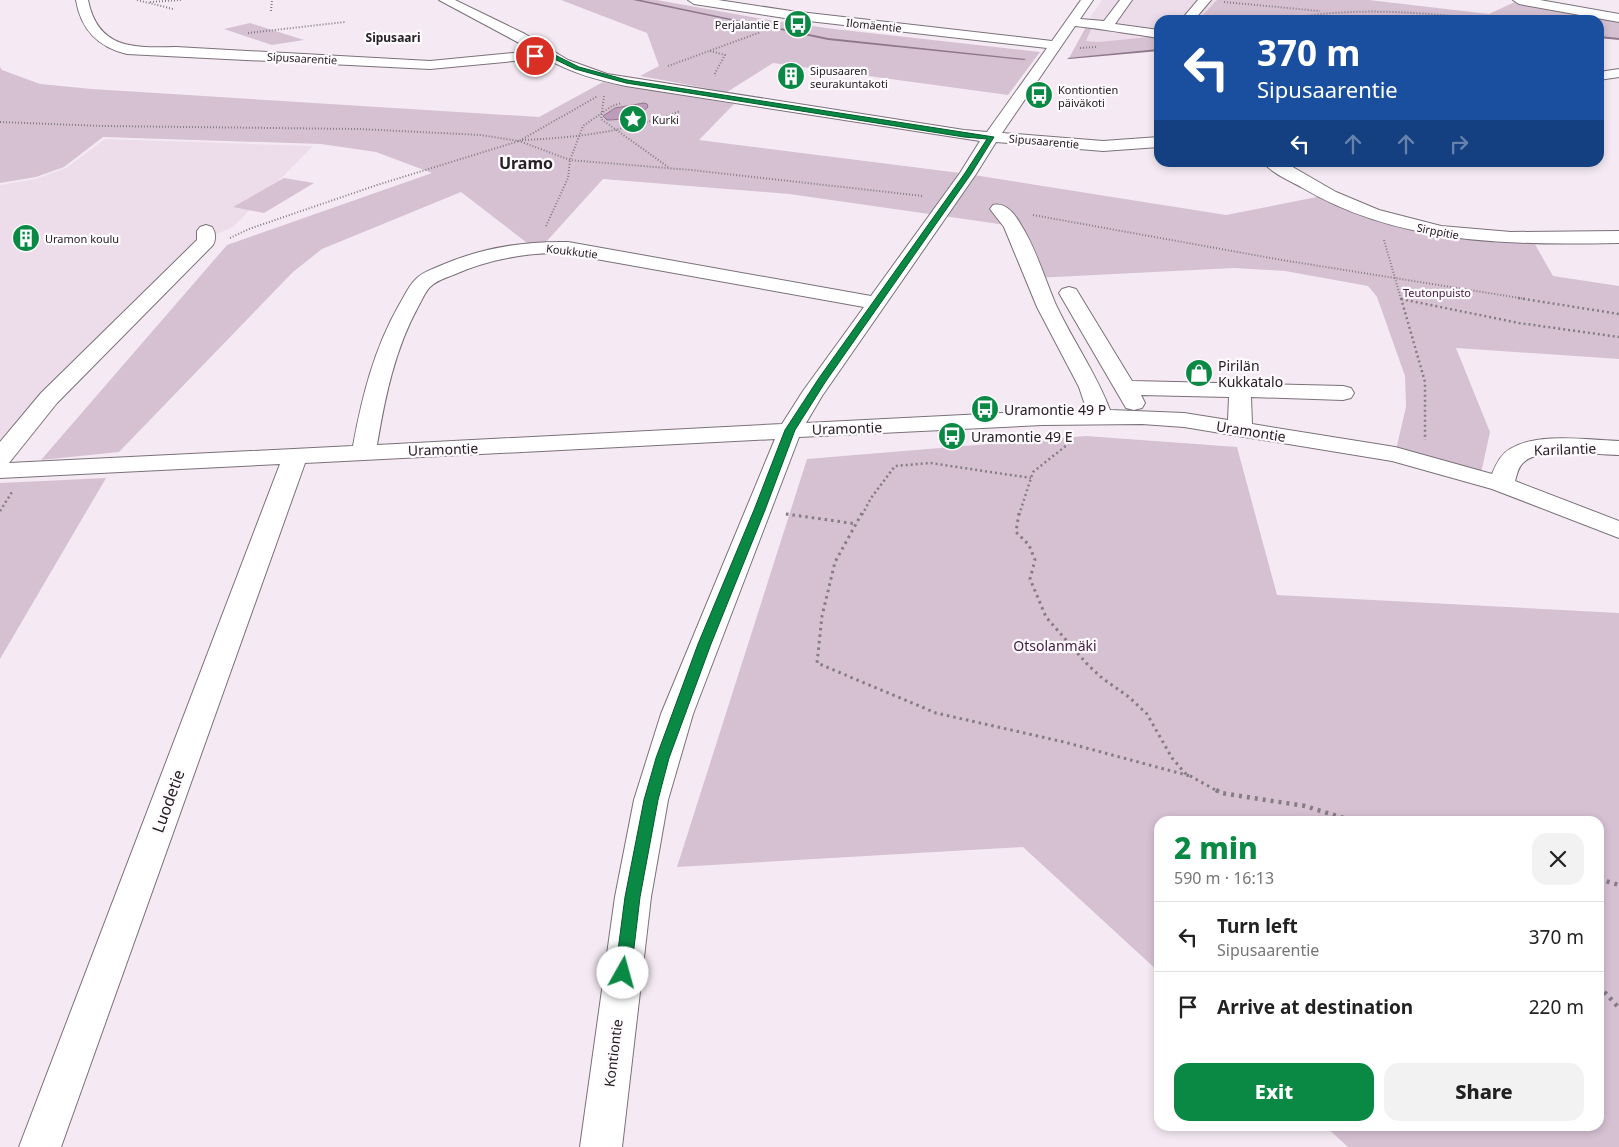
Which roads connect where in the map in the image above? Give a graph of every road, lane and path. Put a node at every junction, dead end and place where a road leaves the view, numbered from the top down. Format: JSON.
{"nodes":[{"id":1,"x":82,"y":0,"type":"edge"},
{"id":2,"x":137,"y":0,"type":"edge"},
{"id":3,"x":181,"y":0,"type":"edge"},
{"id":4,"x":272,"y":0,"type":"edge"},
{"id":5,"x":445,"y":0,"type":"edge"},
{"id":6,"x":694,"y":0,"type":"edge"},
{"id":7,"x":1087,"y":0,"type":"edge"},
{"id":8,"x":1126,"y":0,"type":"edge"},
{"id":9,"x":1205,"y":0,"type":"edge"},
{"id":10,"x":1519,"y":0,"type":"edge"},
{"id":11,"x":1224,"y":2,"type":"dead end"},
{"id":12,"x":147,"y":3,"type":"junction"},
{"id":13,"x":810,"y":5,"type":"dead end"},
{"id":14,"x":173,"y":9,"type":"dead end"},
{"id":15,"x":271,"y":11,"type":"dead end"},
{"id":16,"x":1326,"y":12,"type":"junction"},
{"id":17,"x":1192,"y":15,"type":"edge"},
{"id":18,"x":1310,"y":15,"type":"edge"},
{"id":19,"x":1440,"y":15,"type":"edge"},
{"id":20,"x":1602,"y":15,"type":"edge"},
{"id":21,"x":1604,"y":15,"type":"edge"},
{"id":22,"x":794,"y":16,"type":"junction"},
{"id":23,"x":1619,"y":18,"type":"edge"},
{"id":24,"x":344,"y":22,"type":"dead end"},
{"id":25,"x":1072,"y":22,"type":"junction"},
{"id":26,"x":1107,"y":25,"type":"junction"},
{"id":27,"x":1154,"y":33,"type":"edge"},
{"id":28,"x":240,"y":34,"type":"dead end"},
{"id":29,"x":520,"y":37,"type":"junction"},
{"id":30,"x":1056,"y":45,"type":"junction"},
{"id":31,"x":710,"y":51,"type":"junction"},
{"id":32,"x":549,"y":54,"type":"junction"},
{"id":33,"x":469,"y":62,"type":"junction"},
{"id":34,"x":626,"y":82,"type":"junction"},
{"id":35,"x":713,"y":96,"type":"junction"},
{"id":36,"x":626,"y":102,"type":"dead end"},
{"id":37,"x":601,"y":112,"type":"junction"},
{"id":38,"x":0,"y":122,"type":"edge"},
{"id":39,"x":617,"y":130,"type":"junction"},
{"id":40,"x":991,"y":137,"type":"junction"},
{"id":41,"x":577,"y":138,"type":"junction"},
{"id":42,"x":519,"y":140,"type":"junction"},
{"id":43,"x":1154,"y":142,"type":"edge"},
{"id":44,"x":570,"y":160,"type":"junction"},
{"id":45,"x":1280,"y":167,"type":"edge"},
{"id":46,"x":669,"y":168,"type":"junction"},
{"id":47,"x":948,"y":200,"type":"junction"},
{"id":48,"x":999,"y":209,"type":"joint"},
{"id":49,"x":1378,"y":216,"type":"junction"},
{"id":50,"x":206,"y":231,"type":"dead end"},
{"id":51,"x":1619,"y":237,"type":"edge"},
{"id":52,"x":226,"y":240,"type":"dead end"},
{"id":53,"x":535,"y":247,"type":"junction"},
{"id":54,"x":1394,"y":278,"type":"junction"},
{"id":55,"x":1069,"y":293,"type":"dead end"},
{"id":56,"x":1400,"y":299,"type":"junction"},
{"id":57,"x":875,"y":303,"type":"junction"},
{"id":58,"x":1619,"y":314,"type":"edge"},
{"id":59,"x":1619,"y":337,"type":"edge"},
{"id":60,"x":1125,"y":388,"type":"junction"},
{"id":61,"x":1240,"y":390,"type":"junction"},
{"id":62,"x":1343,"y":393,"type":"dead end"},
{"id":63,"x":1101,"y":417,"type":"junction"},
{"id":64,"x":1142,"y":417,"type":"junction"},
{"id":65,"x":27,"y":426,"type":"junction"},
{"id":66,"x":0,"y":427,"type":"edge"},
{"id":67,"x":1240,"y":429,"type":"junction"},
{"id":68,"x":790,"y":430,"type":"junction"},
{"id":69,"x":1080,"y":436,"type":"dead end"},
{"id":70,"x":1619,"y":448,"type":"edge"},
{"id":71,"x":364,"y":452,"type":"junction"},
{"id":72,"x":296,"y":455,"type":"junction"},
{"id":73,"x":0,"y":458,"type":"edge"},
{"id":74,"x":1424,"y":463,"type":"junction"},
{"id":75,"x":26,"y":470,"type":"junction"},
{"id":76,"x":0,"y":471,"type":"edge"},
{"id":77,"x":1031,"y":478,"type":"junction"},
{"id":78,"x":1501,"y":484,"type":"junction"},
{"id":79,"x":0,"y":511,"type":"edge"},
{"id":80,"x":782,"y":513,"type":"dead end"},
{"id":81,"x":857,"y":524,"type":"junction"},
{"id":82,"x":1619,"y":530,"type":"edge"},
{"id":83,"x":1190,"y":776,"type":"junction"},
{"id":84,"x":1337,"y":816,"type":"edge"},
{"id":85,"x":1604,"y":880,"type":"edge"},
{"id":86,"x":1619,"y":885,"type":"edge"},
{"id":87,"x":1604,"y":992,"type":"edge"},
{"id":88,"x":1619,"y":1008,"type":"edge"},
{"id":89,"x":40,"y":1147,"type":"edge"},
{"id":90,"x":601,"y":1147,"type":"edge"}],
"edges":[{"from":1,"to":33,"type":"street","name":"Sipusaarentie"},
{"from":2,"to":12,"type":"path"},
{"from":3,"to":12,"type":"path"},
{"from":4,"to":15,"type":"path"},
{"from":5,"to":29,"type":"street","name":"Sipusaarentie"},
{"from":6,"to":22,"type":"street","name":"Ilomäentie"},
{"from":7,"to":25,"type":"street","name":"Kontiontie"},
{"from":8,"to":26,"type":"street"},
{"from":9,"to":17,"type":"street"},
{"from":10,"to":20,"type":"street"},
{"from":11,"to":16,"type":"path"},
{"from":12,"to":14,"type":"path"},
{"from":13,"to":22,"type":"street"},
{"from":16,"to":18,"type":"path"},
{"from":16,"to":19,"type":"path"},
{"from":21,"to":23,"type":"street"},
{"from":22,"to":30,"type":"street","name":"Ilomäentie"},
{"from":22,"to":31,"type":"path"},
{"from":24,"to":28,"type":"path"},
{"from":25,"to":26,"type":"street"},
{"from":25,"to":30,"type":"street","name":"Kontiontie"},
{"from":26,"to":27,"type":"street"},
{"from":29,"to":32,"type":"street","name":"Sipusaarentie"},
{"from":29,"to":33,"type":"street"},
{"from":30,"to":40,"type":"street","name":"Kontiontie"},
{"from":31,"to":34,"type":"path"},
{"from":31,"to":35,"type":"path"},
{"from":32,"to":33,"type":"street","name":"Sipusaarentie"},
{"from":32,"to":34,"type":"street","name":"Sipusaarentie"},
{"from":34,"to":35,"type":"street","name":"Sipusaarentie"},
{"from":35,"to":39,"type":"path"},
{"from":35,"to":40,"type":"street","name":"Sipusaarentie"},
{"from":36,"to":37,"type":"path"},
{"from":37,"to":39,"type":"path"},
{"from":37,"to":41,"type":"path"},
{"from":37,"to":42,"type":"path"},
{"from":38,"to":42,"type":"path"},
{"from":39,"to":41,"type":"path"},
{"from":39,"to":46,"type":"path"},
{"from":40,"to":43,"type":"street","name":"Sipusaarentie"},
{"from":40,"to":47,"type":"street","name":"Kontiontie"},
{"from":41,"to":42,"type":"path"},
{"from":41,"to":44,"type":"path"},
{"from":42,"to":44,"type":"path"},
{"from":42,"to":52,"type":"path"},
{"from":44,"to":46,"type":"path"},
{"from":44,"to":53,"type":"path"},
{"from":45,"to":49,"type":"street","name":"Sirppitie"},
{"from":46,"to":47,"type":"path"},
{"from":47,"to":57,"type":"street","name":"Kontiontie"},
{"from":48,"to":54,"type":"path"},
{"from":48,"to":63,"type":"street"},
{"from":49,"to":51,"type":"street","name":"Sirppitie"},
{"from":49,"to":54,"type":"path"},
{"from":50,"to":65,"type":"street"},
{"from":53,"to":57,"type":"street","name":"Koukkutie"},
{"from":53,"to":71,"type":"street","name":"Koukkutie"},
{"from":54,"to":56,"type":"path"},
{"from":54,"to":58,"type":"path"},
{"from":55,"to":60,"type":"street"},
{"from":56,"to":59,"type":"path"},
{"from":56,"to":74,"type":"path"},
{"from":57,"to":68,"type":"street","name":"Kontiontie"},
{"from":60,"to":61,"type":"street"},
{"from":60,"to":64,"type":"street"},
{"from":61,"to":62,"type":"street"},
{"from":61,"to":67,"type":"street"},
{"from":63,"to":64,"type":"street","name":"Uramontie"},
{"from":63,"to":68,"type":"street","name":"Uramontie"},
{"from":64,"to":67,"type":"street","name":"Uramontie"},
{"from":65,"to":66,"type":"street"},
{"from":65,"to":73,"type":"street"},
{"from":67,"to":74,"type":"street","name":"Uramontie"},
{"from":68,"to":71,"type":"street","name":"Uramontie"},
{"from":68,"to":90,"type":"street","name":"Kontiontie"},
{"from":69,"to":77,"type":"path"},
{"from":70,"to":78,"type":"street","name":"Karilantie"},
{"from":71,"to":72,"type":"street","name":"Uramontie"},
{"from":72,"to":75,"type":"street","name":"Uramontie"},
{"from":72,"to":89,"type":"street","name":"Luodetie"},
{"from":74,"to":78,"type":"street","name":"Uramontie"},
{"from":75,"to":76,"type":"street","name":"Uramontie"},
{"from":75,"to":79,"type":"path"},
{"from":77,"to":81,"type":"path"},
{"from":77,"to":83,"type":"path"},
{"from":78,"to":82,"type":"street","name":"Uramontie"},
{"from":80,"to":81,"type":"path"},
{"from":81,"to":83,"type":"path"},
{"from":83,"to":84,"type":"path"},
{"from":85,"to":86,"type":"path"},
{"from":87,"to":88,"type":"path"}]}
